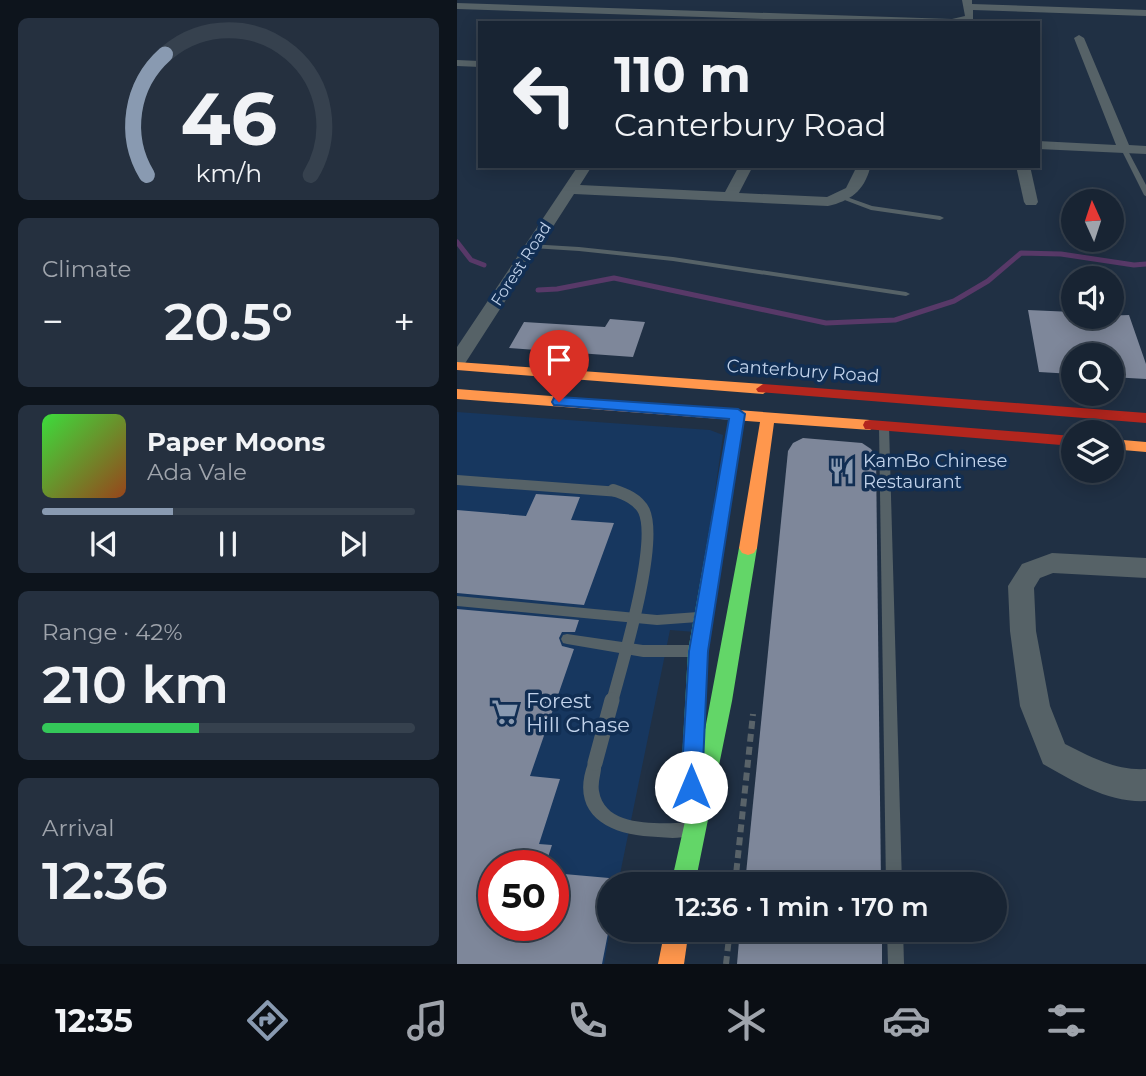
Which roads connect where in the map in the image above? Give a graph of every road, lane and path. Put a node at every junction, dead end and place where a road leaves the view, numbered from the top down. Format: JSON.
{"nodes":[{"id":1,"x":657,"y":0,"type":"edge"},
{"id":2,"x":968,"y":4,"type":"edge"},
{"id":3,"x":457,"y":6,"type":"edge"},
{"id":4,"x":647,"y":12,"type":"junction"},
{"id":5,"x":1146,"y":13,"type":"edge"},
{"id":6,"x":685,"y":18,"type":"edge"},
{"id":7,"x":794,"y":20,"type":"edge"},
{"id":8,"x":873,"y":21,"type":"edge"},
{"id":9,"x":965,"y":21,"type":"edge"},
{"id":10,"x":1079,"y":38,"type":"dead end"},
{"id":11,"x":457,"y":64,"type":"edge"},
{"id":12,"x":478,"y":64,"type":"edge"},
{"id":13,"x":1040,"y":145,"type":"edge"},
{"id":14,"x":1124,"y":149,"type":"junction"},
{"id":15,"x":1146,"y":150,"type":"edge"},
{"id":16,"x":584,"y":168,"type":"edge"},
{"id":17,"x":745,"y":168,"type":"edge"},
{"id":18,"x":862,"y":168,"type":"edge"},
{"id":19,"x":1023,"y":168,"type":"edge"},
{"id":20,"x":569,"y":189,"type":"junction"},
{"id":21,"x":1146,"y":195,"type":"edge"},
{"id":22,"x":730,"y":197,"type":"junction"},
{"id":23,"x":844,"y":198,"type":"junction"},
{"id":24,"x":1031,"y":202,"type":"dead end"},
{"id":25,"x":940,"y":218,"type":"dead end"},
{"id":26,"x":532,"y":246,"type":"junction"},
{"id":27,"x":906,"y":294,"type":"dead end"},
{"id":28,"x":457,"y":364,"type":"edge"},
{"id":29,"x":762,"y":387,"type":"junction"},
{"id":30,"x":457,"y":394,"type":"edge"},
{"id":31,"x":738,"y":414,"type":"junction"},
{"id":32,"x":767,"y":417,"type":"junction"},
{"id":33,"x":1146,"y":418,"type":"edge"},
{"id":34,"x":884,"y":426,"type":"junction"},
{"id":35,"x":1061,"y":440,"type":"edge"},
{"id":36,"x":1124,"y":445,"type":"edge"},
{"id":37,"x":1146,"y":447,"type":"edge"},
{"id":38,"x":457,"y":480,"type":"edge"},
{"id":39,"x":1146,"y":568,"type":"edge"},
{"id":40,"x":457,"y":601,"type":"edge"},
{"id":41,"x":740,"y":602,"type":"junction"},
{"id":42,"x":704,"y":616,"type":"junction"},
{"id":43,"x":735,"y":634,"type":"junction"},
{"id":44,"x":567,"y":639,"type":"dead end"},
{"id":45,"x":698,"y":651,"type":"junction"},
{"id":46,"x":1146,"y":785,"type":"edge"},
{"id":47,"x":691,"y":830,"type":"junction"},
{"id":48,"x":685,"y":872,"type":"edge"},
{"id":49,"x":894,"y":872,"type":"edge"},
{"id":50,"x":675,"y":942,"type":"edge"},
{"id":51,"x":729,"y":942,"type":"edge"},
{"id":52,"x":896,"y":942,"type":"edge"},
{"id":53,"x":671,"y":964,"type":"edge"},
{"id":54,"x":726,"y":964,"type":"edge"},
{"id":55,"x":896,"y":964,"type":"edge"}],
"edges":[{"from":1,"to":4,"type":"street"},
{"from":2,"to":5,"type":"street"},
{"from":2,"to":9,"type":"street"},
{"from":3,"to":4,"type":"street"},
{"from":4,"to":6,"type":"street"},
{"from":6,"to":7,"type":"street"},
{"from":7,"to":8,"type":"street"},
{"from":10,"to":14,"type":"street"},
{"from":11,"to":12,"type":"street"},
{"from":13,"to":14,"type":"street"},
{"from":14,"to":15,"type":"street"},
{"from":14,"to":21,"type":"lane"},
{"from":16,"to":20,"type":"street","name":"Forest Road"},
{"from":17,"to":22,"type":"street"},
{"from":18,"to":23,"type":"street"},
{"from":19,"to":24,"type":"street"},
{"from":20,"to":22,"type":"street"},
{"from":20,"to":26,"type":"street","name":"Forest Road"},
{"from":22,"to":23,"type":"street"},
{"from":23,"to":25,"type":"lane"},
{"from":26,"to":27,"type":"lane"},
{"from":26,"to":28,"type":"street","name":"Forest Road"},
{"from":28,"to":29,"type":"main road","name":"Canterbury Road"},
{"from":29,"to":31,"type":"main road"},
{"from":29,"to":32,"type":"main road"},
{"from":29,"to":33,"type":"main road","name":"Canterbury Road"},
{"from":30,"to":31,"type":"main road"},
{"from":31,"to":32,"type":"main road"},
{"from":31,"to":42,"type":"main road"},
{"from":32,"to":34,"type":"main road"},
{"from":32,"to":41,"type":"main road"},
{"from":34,"to":35,"type":"main road"},
{"from":34,"to":49,"type":"lane"},
{"from":36,"to":37,"type":"main road"},
{"from":38,"to":47,"type":"lane","bridge":true},
{"from":39,"to":46,"type":"street"},
{"from":40,"to":42,"type":"lane"},
{"from":41,"to":42,"type":"main road"},
{"from":41,"to":43,"type":"main road"},
{"from":42,"to":45,"type":"main road"},
{"from":43,"to":45,"type":"main road"},
{"from":43,"to":47,"type":"main road"},
{"from":44,"to":45,"type":"lane"},
{"from":45,"to":47,"type":"main road"},
{"from":47,"to":48,"type":"main road"},
{"from":50,"to":53,"type":"main road"},
{"from":51,"to":54,"type":"path"},
{"from":52,"to":55,"type":"lane"}]}
